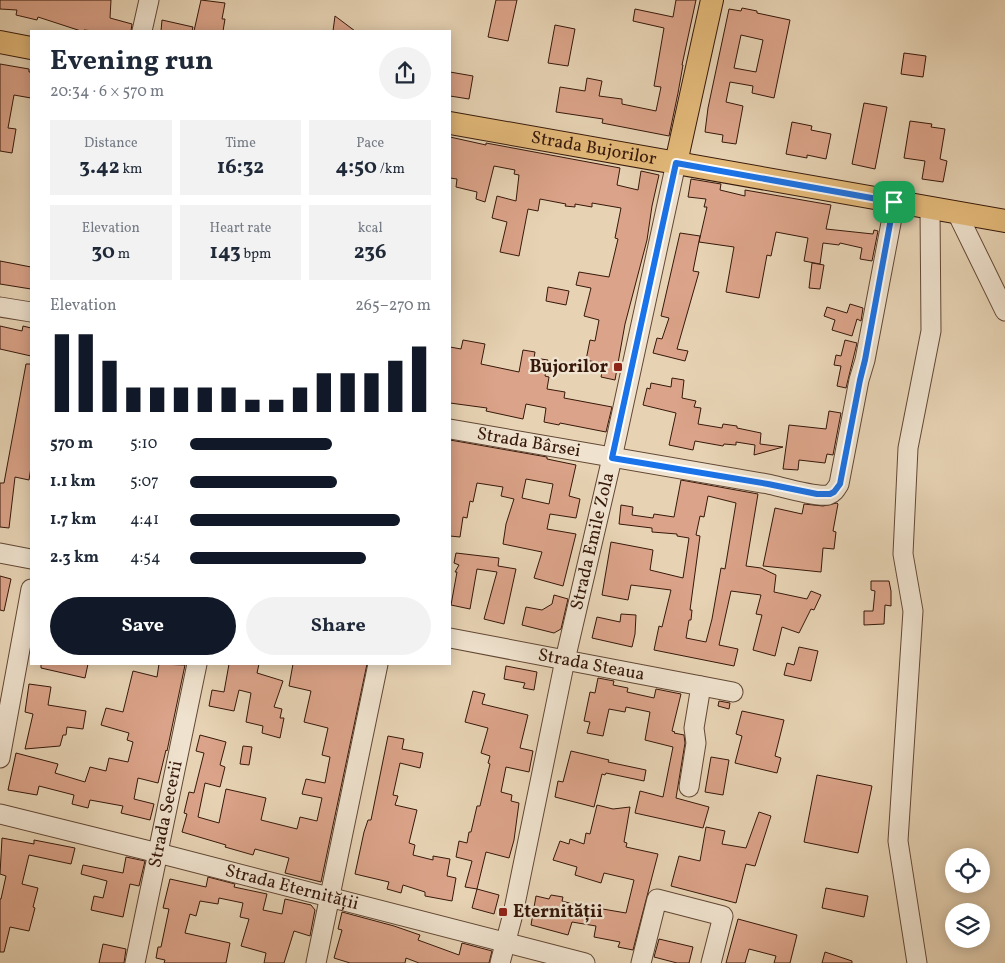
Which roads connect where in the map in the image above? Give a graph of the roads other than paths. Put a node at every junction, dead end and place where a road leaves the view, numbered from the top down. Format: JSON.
{"nodes":[{"id":1,"x":149,"y":0,"type":"edge"},
{"id":2,"x":712,"y":0,"type":"edge"},
{"id":3,"x":142,"y":30,"type":"edge"},
{"id":4,"x":0,"y":42,"type":"edge"},
{"id":5,"x":30,"y":48,"type":"edge"},
{"id":6,"x":451,"y":122,"type":"edge"},
{"id":7,"x":676,"y":163,"type":"junction"},
{"id":8,"x":894,"y":202,"type":"junction"},
{"id":9,"x":930,"y":208,"type":"junction"},
{"id":10,"x":957,"y":212,"type":"junction"},
{"id":11,"x":1005,"y":220,"type":"edge"},
{"id":12,"x":0,"y":307,"type":"edge"},
{"id":13,"x":1005,"y":311,"type":"edge"},
{"id":14,"x":30,"y":312,"type":"edge"},
{"id":15,"x":451,"y":429,"type":"edge"},
{"id":16,"x":612,"y":458,"type":"junction"},
{"id":17,"x":0,"y":553,"type":"edge"},
{"id":18,"x":30,"y":559,"type":"edge"},
{"id":19,"x":30,"y":594,"type":"edge"},
{"id":20,"x":451,"y":638,"type":"edge"},
{"id":21,"x":565,"y":660,"type":"junction"},
{"id":22,"x":197,"y":665,"type":"edge"},
{"id":23,"x":378,"y":665,"type":"edge"},
{"id":24,"x":701,"y":686,"type":"junction"},
{"id":25,"x":733,"y":692,"type":"dead end"},
{"id":26,"x":0,"y":758,"type":"edge"},
{"id":27,"x":689,"y":787,"type":"dead end"},
{"id":28,"x":0,"y":814,"type":"edge"},
{"id":29,"x":158,"y":853,"type":"junction"},
{"id":30,"x":330,"y":899,"type":"junction"},
{"id":31,"x":505,"y":942,"type":"junction"},
{"id":32,"x":135,"y":963,"type":"edge"},
{"id":33,"x":316,"y":963,"type":"edge"},
{"id":34,"x":500,"y":963,"type":"edge"},
{"id":35,"x":584,"y":963,"type":"edge"},
{"id":36,"x":641,"y":963,"type":"edge"},
{"id":37,"x":711,"y":963,"type":"edge"},
{"id":38,"x":917,"y":963,"type":"edge"}],
"edges":[{"from":1,"to":3,"type":"street"},
{"from":2,"to":7,"type":"main road","name":"Strada Emile Zola"},
{"from":4,"to":5,"type":"main road"},
{"from":6,"to":7,"type":"main road","name":"Strada Bujorilor"},
{"from":7,"to":8,"type":"main road","name":"Strada Bujorilor"},
{"from":7,"to":16,"type":"street","name":"Strada Emile Zola"},
{"from":8,"to":9,"type":"main road","name":"Strada Bujorilor"},
{"from":8,"to":16,"type":"street","name":"Strada Bârsei"},
{"from":9,"to":10,"type":"main road","name":"Strada Bujorilor"},
{"from":9,"to":38,"type":"street"},
{"from":10,"to":11,"type":"main road","name":"Strada Bujorilor"},
{"from":10,"to":13,"type":"street"},
{"from":12,"to":14,"type":"street"},
{"from":15,"to":16,"type":"street","name":"Strada Bârsei"},
{"from":16,"to":21,"type":"street","name":"Strada Emile Zola"},
{"from":17,"to":18,"type":"street"},
{"from":19,"to":26,"type":"street"},
{"from":20,"to":21,"type":"street","name":"Strada Steaua"},
{"from":21,"to":24,"type":"street","name":"Strada Steaua"},
{"from":21,"to":31,"type":"street","name":"Strada Emile Zola"},
{"from":22,"to":29,"type":"street","name":"Strada Secerii"},
{"from":23,"to":30,"type":"street"},
{"from":24,"to":25,"type":"street","name":"Strada Steaua"},
{"from":24,"to":27,"type":"street"},
{"from":28,"to":29,"type":"street","name":"Strada Eternității"},
{"from":29,"to":30,"type":"street","name":"Strada Eternității"},
{"from":29,"to":32,"type":"street","name":"Strada Secerii"},
{"from":30,"to":31,"type":"street","name":"Strada Eternității"},
{"from":30,"to":33,"type":"street"},
{"from":31,"to":34,"type":"street","name":"Strada Emile Zola"},
{"from":31,"to":35,"type":"street","name":"Strada Eternității"},
{"from":36,"to":37,"type":"street"}]}
